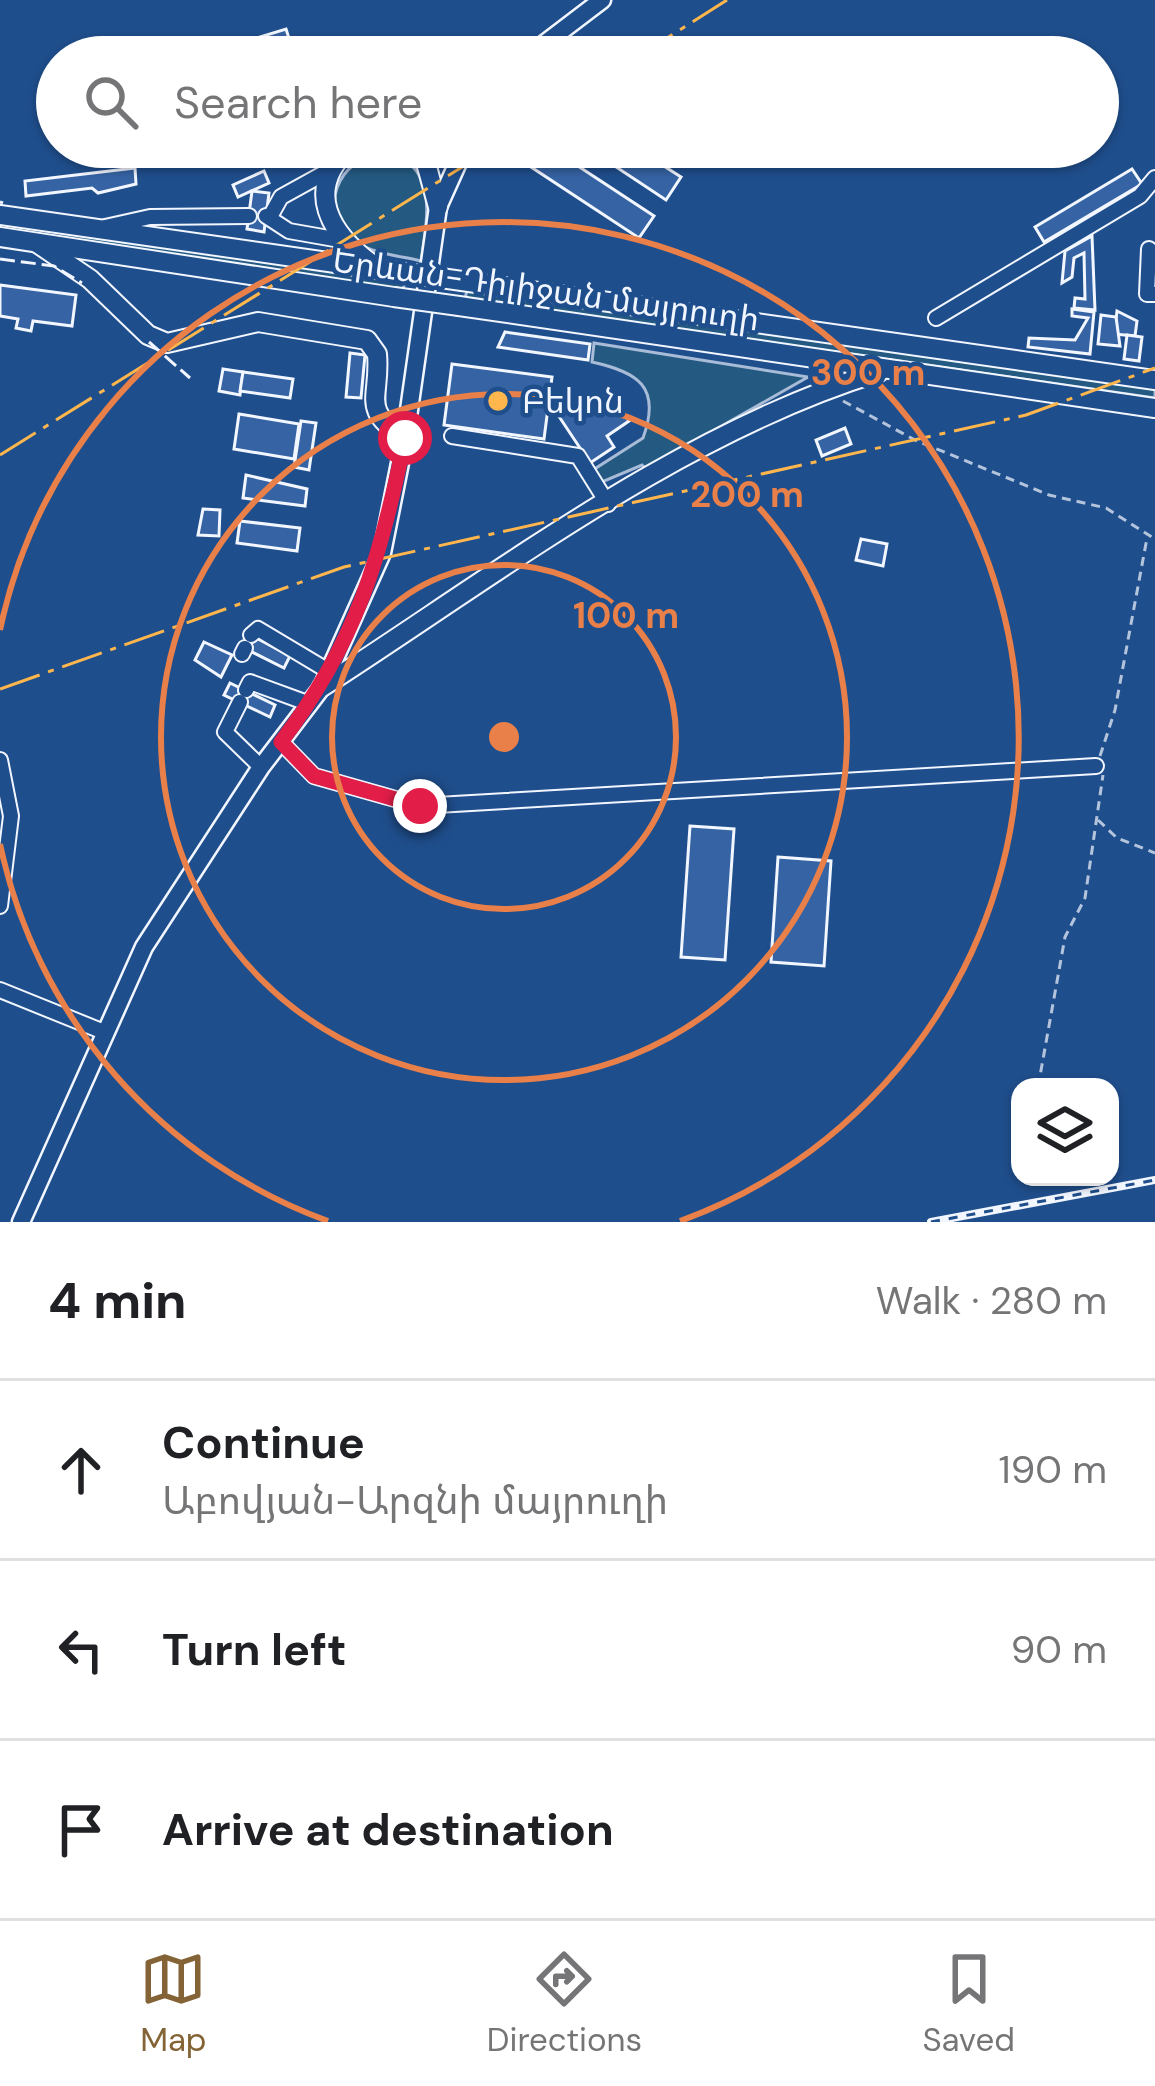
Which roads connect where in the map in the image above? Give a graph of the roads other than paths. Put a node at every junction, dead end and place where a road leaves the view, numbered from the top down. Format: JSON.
{"nodes":[{"id":1,"x":602,"y":0,"type":"edge"},
{"id":2,"x":555,"y":36,"type":"edge"},
{"id":3,"x":427,"y":168,"type":"edge"},
{"id":4,"x":456,"y":168,"type":"edge"},
{"id":5,"x":331,"y":170,"type":"joint"},
{"id":6,"x":1155,"y":178,"type":"edge"},
{"id":7,"x":438,"y":207,"type":"junction"},
{"id":8,"x":0,"y":215,"type":"edge"},
{"id":9,"x":249,"y":216,"type":"dead end"},
{"id":10,"x":96,"y":229,"type":"junction"},
{"id":11,"x":289,"y":231,"type":"junction"},
{"id":12,"x":0,"y":237,"type":"edge"},
{"id":13,"x":340,"y":240,"type":"junction"},
{"id":14,"x":37,"y":243,"type":"junction"},
{"id":15,"x":1149,"y":249,"type":"dead end"},
{"id":16,"x":309,"y":258,"type":"junction"},
{"id":17,"x":377,"y":268,"type":"junction"},
{"id":18,"x":1155,"y":294,"type":"edge"},
{"id":19,"x":936,"y":318,"type":"dead end"},
{"id":20,"x":888,"y":369,"type":"junction"},
{"id":21,"x":1155,"y":380,"type":"edge"},
{"id":22,"x":1155,"y":408,"type":"edge"},
{"id":23,"x":452,"y":436,"type":"dead end"},
{"id":24,"x":405,"y":438,"type":"junction"},
{"id":25,"x":608,"y":505,"type":"junction"},
{"id":26,"x":246,"y":646,"type":"dead end"},
{"id":27,"x":320,"y":688,"type":"junction"},
{"id":28,"x":281,"y":742,"type":"junction"},
{"id":29,"x":0,"y":760,"type":"edge"},
{"id":30,"x":1096,"y":766,"type":"road end"},
{"id":31,"x":262,"y":767,"type":"junction"},
{"id":32,"x":0,"y":906,"type":"edge"},
{"id":33,"x":0,"y":990,"type":"edge"},
{"id":34,"x":104,"y":1032,"type":"junction"},
{"id":35,"x":21,"y":1222,"type":"edge"}],
"edges":[{"from":1,"to":2,"type":"main road"},
{"from":3,"to":7,"type":"highway"},
{"from":4,"to":7,"type":"main road"},
{"from":5,"to":11,"type":"street"},
{"from":5,"to":13,"type":"highway"},
{"from":6,"to":19,"type":"street"},
{"from":7,"to":24,"type":"main road"},
{"from":8,"to":10,"type":"highway","name":"Երևան-Դիլիջան մայրուղի"},
{"from":9,"to":10,"type":"street"},
{"from":10,"to":16,"type":"highway","name":"Երևան-Դիլիջան մայրուղի"},
{"from":11,"to":13,"type":"street"},
{"from":11,"to":16,"type":"street"},
{"from":12,"to":14,"type":"highway","name":"Երևան-Դիլիջան մայրուղի"},
{"from":13,"to":17,"type":"highway"},
{"from":14,"to":20,"type":"highway","name":"Երևան-Դիլիջան մայրուղի","bridge":true},
{"from":14,"to":24,"type":"highway"},
{"from":15,"to":18,"type":"street"},
{"from":16,"to":17,"type":"highway","name":"Երևան-Դիլիջան մայրուղի"},
{"from":17,"to":21,"type":"highway","name":"Երևան-Դիլիջան մայրուղի","bridge":true},
{"from":20,"to":22,"type":"highway","name":"Երևան-Դիլիջան մայրուղի"},
{"from":20,"to":25,"type":"highway"},
{"from":23,"to":25,"type":"street"},
{"from":24,"to":27,"type":"main road"},
{"from":25,"to":27,"type":"highway"},
{"from":26,"to":27,"type":"street"},
{"from":27,"to":28,"type":"main road"},
{"from":27,"to":31,"type":"street"},
{"from":28,"to":30,"type":"street"},
{"from":28,"to":31,"type":"main road"},
{"from":29,"to":32,"type":"street"},
{"from":31,"to":34,"type":"main road"},
{"from":33,"to":34,"type":"street"},
{"from":34,"to":35,"type":"main road"}]}
